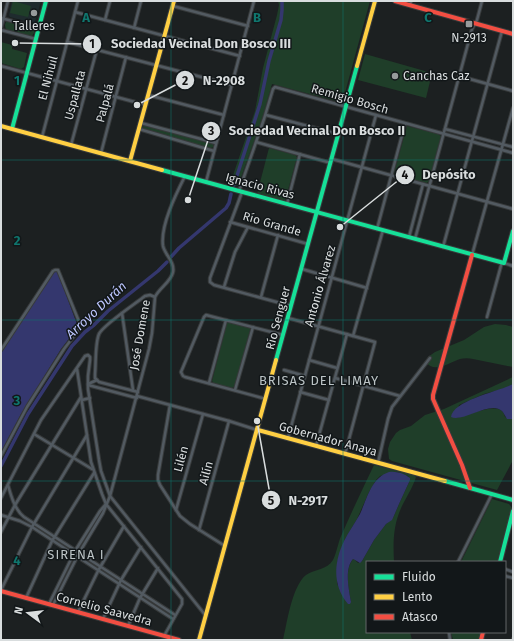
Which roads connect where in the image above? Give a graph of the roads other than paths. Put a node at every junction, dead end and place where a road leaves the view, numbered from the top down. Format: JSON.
{"nodes":[{"id":1,"x":8,"y":1,"type":"edge"},
{"id":2,"x":46,"y":1,"type":"edge"},
{"id":3,"x":78,"y":1,"type":"edge"},
{"id":4,"x":110,"y":1,"type":"edge"},
{"id":5,"x":141,"y":1,"type":"edge"},
{"id":6,"x":174,"y":1,"type":"edge"},
{"id":7,"x":254,"y":1,"type":"edge"},
{"id":8,"x":375,"y":1,"type":"edge"},
{"id":9,"x":395,"y":1,"type":"edge"},
{"id":10,"x":482,"y":1,"type":"edge"},
{"id":11,"x":411,"y":3,"type":"edge"},
{"id":12,"x":172,"y":6,"type":"junction"},
{"id":13,"x":75,"y":12,"type":"junction"},
{"id":14,"x":2,"y":19,"type":"edge"},
{"id":15,"x":105,"y":20,"type":"junction"},
{"id":16,"x":475,"y":23,"type":"junction"},
{"id":17,"x":248,"y":26,"type":"junction"},
{"id":18,"x":38,"y":28,"type":"junction"},
{"id":19,"x":134,"y":28,"type":"junction"},
{"id":20,"x":1,"y":29,"type":"edge"},
{"id":21,"x":502,"y":31,"type":"junction"},
{"id":22,"x":513,"y":34,"type":"edge"},
{"id":23,"x":164,"y":36,"type":"junction"},
{"id":24,"x":36,"y":39,"type":"junction"},
{"id":25,"x":67,"y":42,"type":"junction"},
{"id":26,"x":97,"y":50,"type":"junction"},
{"id":27,"x":240,"y":56,"type":"junction"},
{"id":28,"x":126,"y":57,"type":"junction"},
{"id":29,"x":156,"y":65,"type":"junction"},
{"id":30,"x":1,"y":66,"type":"edge"},
{"id":31,"x":27,"y":73,"type":"junction"},
{"id":32,"x":459,"y":76,"type":"junction"},
{"id":33,"x":57,"y":81,"type":"junction"},
{"id":34,"x":488,"y":84,"type":"junction"},
{"id":35,"x":232,"y":86,"type":"junction"},
{"id":36,"x":86,"y":89,"type":"junction"},
{"id":37,"x":513,"y":91,"type":"edge"},
{"id":38,"x":148,"y":95,"type":"junction"},
{"id":39,"x":116,"y":97,"type":"junction"},
{"id":40,"x":146,"y":105,"type":"junction"},
{"id":41,"x":346,"y":107,"type":"junction"},
{"id":42,"x":513,"y":108,"type":"edge"},
{"id":43,"x":224,"y":115,"type":"junction"},
{"id":44,"x":266,"y":115,"type":"junction"},
{"id":45,"x":376,"y":115,"type":"junction"},
{"id":46,"x":141,"y":123,"type":"junction"},
{"id":47,"x":405,"y":124,"type":"junction"},
{"id":48,"x":1,"y":126,"type":"edge"},
{"id":49,"x":12,"y":129,"type":"junction"},
{"id":50,"x":445,"y":129,"type":"junction"},
{"id":51,"x":139,"y":130,"type":"junction"},
{"id":52,"x":338,"y":134,"type":"junction"},
{"id":53,"x":443,"y":134,"type":"junction"},
{"id":54,"x":474,"y":136,"type":"junction"},
{"id":55,"x":42,"y":137,"type":"junction"},
{"id":56,"x":256,"y":142,"type":"junction"},
{"id":57,"x":472,"y":142,"type":"junction"},
{"id":58,"x":216,"y":143,"type":"junction"},
{"id":59,"x":503,"y":144,"type":"junction"},
{"id":60,"x":71,"y":145,"type":"junction"},
{"id":61,"x":513,"y":147,"type":"edge"},
{"id":62,"x":501,"y":150,"type":"junction"},
{"id":63,"x":214,"y":151,"type":"junction"},
{"id":64,"x":101,"y":153,"type":"junction"},
{"id":65,"x":513,"y":153,"type":"edge"},
{"id":66,"x":300,"y":154,"type":"junction"},
{"id":67,"x":130,"y":161,"type":"junction"},
{"id":68,"x":331,"y":161,"type":"junction"},
{"id":69,"x":362,"y":167,"type":"junction"},
{"id":70,"x":391,"y":175,"type":"junction"},
{"id":71,"x":185,"y":176,"type":"junction"},
{"id":72,"x":206,"y":182,"type":"junction"},
{"id":73,"x":423,"y":184,"type":"junction"},
{"id":74,"x":429,"y":185,"type":"junction"},
{"id":75,"x":240,"y":191,"type":"junction"},
{"id":76,"x":458,"y":193,"type":"junction"},
{"id":77,"x":487,"y":202,"type":"junction"},
{"id":78,"x":287,"y":204,"type":"junction"},
{"id":79,"x":513,"y":209,"type":"edge"},
{"id":80,"x":317,"y":212,"type":"junction"},
{"id":81,"x":348,"y":221,"type":"junction"},
{"id":82,"x":230,"y":222,"type":"junction"},
{"id":83,"x":248,"y":227,"type":"junction"},
{"id":84,"x":377,"y":228,"type":"junction"},
{"id":85,"x":383,"y":230,"type":"junction"},
{"id":86,"x":513,"y":231,"type":"edge"},
{"id":87,"x":278,"y":235,"type":"junction"},
{"id":88,"x":409,"y":237,"type":"junction"},
{"id":89,"x":415,"y":239,"type":"junction"},
{"id":90,"x":308,"y":244,"type":"junction"},
{"id":91,"x":443,"y":247,"type":"junction"},
{"id":92,"x":472,"y":254,"type":"junction"},
{"id":93,"x":503,"y":263,"type":"junction"},
{"id":94,"x":513,"y":266,"type":"edge"},
{"id":95,"x":302,"y":269,"type":"junction"},
{"id":96,"x":332,"y":277,"type":"junction"},
{"id":97,"x":224,"y":287,"type":"junction"},
{"id":98,"x":367,"y":288,"type":"junction"},
{"id":99,"x":156,"y":297,"type":"junction"},
{"id":100,"x":261,"y":297,"type":"junction"},
{"id":101,"x":292,"y":306,"type":"junction"},
{"id":102,"x":122,"y":313,"type":"junction"},
{"id":103,"x":486,"y":317,"type":"dead end"},
{"id":104,"x":288,"y":318,"type":"junction"},
{"id":105,"x":226,"y":320,"type":"junction"},
{"id":106,"x":318,"y":326,"type":"junction"},
{"id":107,"x":252,"y":327,"type":"junction"},
{"id":108,"x":346,"y":334,"type":"junction"},
{"id":109,"x":284,"y":335,"type":"junction"},
{"id":110,"x":353,"y":336,"type":"junction"},
{"id":111,"x":1,"y":350,"type":"edge"},
{"id":112,"x":430,"y":358,"type":"dead end"},
{"id":113,"x":309,"y":360,"type":"junction"},
{"id":114,"x":77,"y":368,"type":"junction"},
{"id":115,"x":338,"y":368,"type":"junction"},
{"id":116,"x":284,"y":370,"type":"dead end"},
{"id":117,"x":305,"y":376,"type":"junction"},
{"id":118,"x":335,"y":378,"type":"junction"},
{"id":119,"x":97,"y":380,"type":"junction"},
{"id":120,"x":209,"y":383,"type":"junction"},
{"id":121,"x":88,"y":385,"type":"junction"},
{"id":122,"x":363,"y":386,"type":"junction"},
{"id":123,"x":133,"y":390,"type":"junction"},
{"id":124,"x":235,"y":390,"type":"junction"},
{"id":125,"x":138,"y":392,"type":"junction"},
{"id":126,"x":300,"y":392,"type":"junction"},
{"id":127,"x":400,"y":396,"type":"junction"},
{"id":128,"x":137,"y":397,"type":"junction"},
{"id":129,"x":82,"y":398,"type":"junction"},
{"id":130,"x":90,"y":398,"type":"junction"},
{"id":131,"x":266,"y":399,"type":"junction"},
{"id":132,"x":329,"y":400,"type":"junction"},
{"id":133,"x":170,"y":405,"type":"junction"},
{"id":134,"x":203,"y":414,"type":"junction"},
{"id":135,"x":229,"y":421,"type":"junction"},
{"id":136,"x":258,"y":430,"type":"junction"},
{"id":137,"x":34,"y":434,"type":"junction"},
{"id":138,"x":87,"y":435,"type":"junction"},
{"id":139,"x":288,"y":438,"type":"junction"},
{"id":140,"x":52,"y":445,"type":"junction"},
{"id":141,"x":316,"y":446,"type":"junction"},
{"id":142,"x":345,"y":454,"type":"junction"},
{"id":143,"x":1,"y":456,"type":"edge"},
{"id":144,"x":73,"y":457,"type":"junction"},
{"id":145,"x":378,"y":463,"type":"junction"},
{"id":146,"x":94,"y":471,"type":"junction"},
{"id":147,"x":8,"y":485,"type":"junction"},
{"id":148,"x":470,"y":488,"type":"junction"},
{"id":149,"x":492,"y":494,"type":"junction"},
{"id":150,"x":110,"y":496,"type":"junction"},
{"id":151,"x":1,"y":498,"type":"edge"},
{"id":152,"x":513,"y":500,"type":"edge"},
{"id":153,"x":106,"y":504,"type":"junction"},
{"id":154,"x":15,"y":505,"type":"junction"},
{"id":155,"x":176,"y":510,"type":"junction"},
{"id":156,"x":513,"y":511,"type":"edge"},
{"id":157,"x":1,"y":515,"type":"edge"},
{"id":158,"x":9,"y":517,"type":"junction"},
{"id":159,"x":33,"y":524,"type":"junction"},
{"id":160,"x":124,"y":526,"type":"junction"},
{"id":161,"x":32,"y":527,"type":"junction"},
{"id":162,"x":199,"y":530,"type":"junction"},
{"id":163,"x":1,"y":532,"type":"edge"},
{"id":164,"x":54,"y":537,"type":"junction"},
{"id":165,"x":52,"y":541,"type":"junction"},
{"id":166,"x":225,"y":546,"type":"junction"},
{"id":167,"x":141,"y":547,"type":"junction"},
{"id":168,"x":75,"y":551,"type":"junction"},
{"id":169,"x":79,"y":553,"type":"junction"},
{"id":170,"x":73,"y":555,"type":"junction"},
{"id":171,"x":77,"y":557,"type":"junction"},
{"id":172,"x":458,"y":561,"type":"edge"},
{"id":173,"x":500,"y":561,"type":"edge"},
{"id":174,"x":100,"y":567,"type":"junction"},
{"id":175,"x":158,"y":568,"type":"junction"},
{"id":176,"x":98,"y":571,"type":"junction"},
{"id":177,"x":121,"y":580,"type":"junction"},
{"id":178,"x":119,"y":584,"type":"junction"},
{"id":179,"x":1,"y":591,"type":"edge"},
{"id":180,"x":142,"y":594,"type":"junction"},
{"id":181,"x":26,"y":598,"type":"junction"},
{"id":182,"x":140,"y":598,"type":"junction"},
{"id":183,"x":51,"y":605,"type":"junction"},
{"id":184,"x":78,"y":612,"type":"junction"},
{"id":185,"x":175,"y":615,"type":"junction"},
{"id":186,"x":206,"y":617,"type":"junction"},
{"id":187,"x":103,"y":619,"type":"junction"},
{"id":188,"x":173,"y":619,"type":"junction"},
{"id":189,"x":128,"y":626,"type":"junction"},
{"id":190,"x":164,"y":636,"type":"junction"},
{"id":191,"x":179,"y":640,"type":"edge"},
{"id":192,"x":200,"y":640,"type":"edge"}],
"edges":[{"from":1,"to":14,"type":"street"},
{"from":2,"to":18,"type":"main road"},
{"from":3,"to":13,"type":"street","name":"El Nihuil"},
{"from":4,"to":15,"type":"street"},
{"from":5,"to":19,"type":"street"},
{"from":6,"to":12,"type":"main road"},
{"from":7,"to":17,"type":"street"},
{"from":8,"to":41,"type":"main road","name":"Río Senguer"},
{"from":9,"to":11,"type":"main road"},
{"from":10,"to":16,"type":"street"},
{"from":11,"to":16,"type":"main road"},
{"from":12,"to":17,"type":"street"},
{"from":12,"to":23,"type":"main road"},
{"from":13,"to":15,"type":"street"},
{"from":13,"to":25,"type":"street","name":"El Nihuil"},
{"from":14,"to":18,"type":"street"},
{"from":14,"to":20,"type":"street"},
{"from":15,"to":19,"type":"street"},
{"from":16,"to":21,"type":"main road"},
{"from":16,"to":32,"type":"street"},
{"from":17,"to":27,"type":"street"},
{"from":18,"to":24,"type":"main road"},
{"from":19,"to":23,"type":"street"},
{"from":20,"to":24,"type":"street"},
{"from":21,"to":22,"type":"main road"},
{"from":21,"to":34,"type":"street"},
{"from":23,"to":27,"type":"street"},
{"from":23,"to":29,"type":"main road"},
{"from":24,"to":31,"type":"main road"},
{"from":25,"to":26,"type":"street"},
{"from":25,"to":33,"type":"street","name":"El Nihuil"},
{"from":26,"to":28,"type":"street"},
{"from":26,"to":36,"type":"street","name":"Uspallata"},
{"from":27,"to":35,"type":"street"},
{"from":28,"to":29,"type":"street"},
{"from":28,"to":39,"type":"street","name":"Palpalá"},
{"from":29,"to":35,"type":"street"},
{"from":29,"to":38,"type":"main road"},
{"from":30,"to":31,"type":"street"},
{"from":31,"to":33,"type":"street"},
{"from":31,"to":49,"type":"main road"},
{"from":32,"to":34,"type":"street"},
{"from":32,"to":50,"type":"street"},
{"from":33,"to":36,"type":"street"},
{"from":33,"to":55,"type":"street","name":"El Nihuil"},
{"from":34,"to":37,"type":"street"},
{"from":34,"to":54,"type":"street"},
{"from":35,"to":43,"type":"street"},
{"from":36,"to":39,"type":"street"},
{"from":36,"to":60,"type":"street","name":"Uspallata"},
{"from":38,"to":40,"type":"main road"},
{"from":38,"to":43,"type":"street"},
{"from":39,"to":40,"type":"street"},
{"from":39,"to":64,"type":"street","name":"Palpalá"},
{"from":40,"to":46,"type":"main road"},
{"from":41,"to":44,"type":"street","name":"Remigio Bosch"},
{"from":41,"to":45,"type":"street","name":"Remigio Bosch"},
{"from":41,"to":52,"type":"main road","name":"Río Senguer"},
{"from":42,"to":59,"type":"street"},
{"from":43,"to":58,"type":"street"},
{"from":44,"to":52,"type":"street"},
{"from":44,"to":56,"type":"street"},
{"from":45,"to":47,"type":"street","name":"Remigio Bosch"},
{"from":45,"to":69,"type":"street","name":"Antonio Álvarez"},
{"from":46,"to":51,"type":"main road"},
{"from":46,"to":58,"type":"street"},
{"from":47,"to":53,"type":"street","name":"Remigio Bosch"},
{"from":47,"to":70,"type":"street"},
{"from":48,"to":49,"type":"main road","name":"Ignacio Rivas"},
{"from":49,"to":55,"type":"main road","name":"Ignacio Rivas"},
{"from":50,"to":53,"type":"street"},
{"from":50,"to":54,"type":"street"},
{"from":51,"to":63,"type":"street"},
{"from":51,"to":67,"type":"main road"},
{"from":52,"to":68,"type":"main road","name":"Río Senguer"},
{"from":53,"to":57,"type":"street","name":"Remigio Bosch"},
{"from":53,"to":74,"type":"street"},
{"from":54,"to":57,"type":"street"},
{"from":54,"to":59,"type":"street"},
{"from":55,"to":60,"type":"main road","name":"Ignacio Rivas"},
{"from":56,"to":66,"type":"street"},
{"from":56,"to":75,"type":"street"},
{"from":57,"to":62,"type":"street","name":"Remigio Bosch"},
{"from":57,"to":76,"type":"street"},
{"from":58,"to":63,"type":"street"},
{"from":59,"to":61,"type":"street"},
{"from":59,"to":62,"type":"street"},
{"from":60,"to":64,"type":"main road","name":"Ignacio Rivas"},
{"from":62,"to":65,"type":"street","name":"Remigio Bosch"},
{"from":62,"to":77,"type":"street"},
{"from":63,"to":72,"type":"street"},
{"from":64,"to":67,"type":"main road","name":"Ignacio Rivas"},
{"from":66,"to":68,"type":"street"},
{"from":66,"to":78,"type":"street"},
{"from":67,"to":71,"type":"main road","name":"Ignacio Rivas"},
{"from":68,"to":69,"type":"street"},
{"from":68,"to":80,"type":"main road","name":"Río Senguer"},
{"from":69,"to":70,"type":"street"},
{"from":69,"to":81,"type":"street","name":"Antonio Álvarez"},
{"from":70,"to":73,"type":"street"},
{"from":70,"to":84,"type":"street"},
{"from":71,"to":72,"type":"main road","name":"Ignacio Rivas"},
{"from":71,"to":99,"type":"street","name":"José Domene"},
{"from":72,"to":75,"type":"main road","name":"Ignacio Rivas"},
{"from":73,"to":74,"type":"street"},
{"from":73,"to":88,"type":"street"},
{"from":74,"to":76,"type":"street"},
{"from":74,"to":89,"type":"street"},
{"from":75,"to":78,"type":"main road","name":"Ignacio Rivas"},
{"from":75,"to":82,"type":"street"},
{"from":76,"to":77,"type":"street"},
{"from":76,"to":91,"type":"street"},
{"from":77,"to":79,"type":"street"},
{"from":77,"to":92,"type":"street"},
{"from":78,"to":80,"type":"main road","name":"Ignacio Rivas"},
{"from":80,"to":81,"type":"main road","name":"Ignacio Rivas"},
{"from":80,"to":90,"type":"main road","name":"Río Senguer"},
{"from":81,"to":84,"type":"main road","name":"Ignacio Rivas"},
{"from":81,"to":96,"type":"street","name":"Antonio Álvarez"},
{"from":82,"to":83,"type":"street","name":"Río Grande"},
{"from":82,"to":97,"type":"street"},
{"from":83,"to":87,"type":"street","name":"Río Grande"},
{"from":83,"to":97,"type":"street"},
{"from":84,"to":85,"type":"main road","name":"Ignacio Rivas"},
{"from":85,"to":88,"type":"main road","name":"Ignacio Rivas"},
{"from":85,"to":98,"type":"street"},
{"from":86,"to":93,"type":"main road"},
{"from":87,"to":90,"type":"street","name":"Río Grande"},
{"from":87,"to":100,"type":"street"},
{"from":88,"to":89,"type":"main road","name":"Ignacio Rivas"},
{"from":89,"to":91,"type":"main road","name":"Ignacio Rivas"},
{"from":90,"to":95,"type":"main road","name":"Río Senguer"},
{"from":91,"to":92,"type":"main road","name":"Ignacio Rivas"},
{"from":92,"to":93,"type":"main road","name":"Ignacio Rivas"},
{"from":92,"to":148,"type":"main road"},
{"from":93,"to":94,"type":"street","name":"Ignacio Rivas"},
{"from":93,"to":103,"type":"street"},
{"from":95,"to":96,"type":"street"},
{"from":95,"to":101,"type":"main road","name":"Río Senguer"},
{"from":96,"to":98,"type":"street"},
{"from":96,"to":106,"type":"street","name":"Antonio Álvarez"},
{"from":97,"to":100,"type":"street"},
{"from":98,"to":110,"type":"street"},
{"from":99,"to":102,"type":"street"},
{"from":99,"to":125,"type":"street","name":"José Domene"},
{"from":100,"to":101,"type":"street"},
{"from":101,"to":104,"type":"main road","name":"Río Senguer"},
{"from":102,"to":119,"type":"street"},
{"from":102,"to":123,"type":"street"},
{"from":104,"to":106,"type":"street"},
{"from":104,"to":109,"type":"main road","name":"Río Senguer"},
{"from":105,"to":107,"type":"street"},
{"from":105,"to":120,"type":"street"},
{"from":105,"to":120,"type":"street"},
{"from":106,"to":108,"type":"street"},
{"from":106,"to":113,"type":"street","name":"Antonio Álvarez"},
{"from":107,"to":109,"type":"street"},
{"from":107,"to":124,"type":"street"},
{"from":108,"to":110,"type":"street"},
{"from":108,"to":115,"type":"street"},
{"from":109,"to":131,"type":"main road","name":"Río Senguer"},
{"from":110,"to":122,"type":"street"},
{"from":111,"to":143,"type":"street"},
{"from":112,"to":127,"type":"street"},
{"from":113,"to":115,"type":"street"},
{"from":113,"to":117,"type":"street","name":"Antonio Álvarez"},
{"from":114,"to":121,"type":"street"},
{"from":114,"to":129,"type":"street"},
{"from":114,"to":137,"type":"street"},
{"from":115,"to":118,"type":"street"},
{"from":116,"to":117,"type":"street"},
{"from":117,"to":126,"type":"street","name":"Antonio Álvarez"},
{"from":118,"to":122,"type":"street"},
{"from":118,"to":132,"type":"street"},
{"from":119,"to":121,"type":"street"},
{"from":119,"to":123,"type":"street"},
{"from":120,"to":124,"type":"street"},
{"from":121,"to":128,"type":"street","name":"Gobernador Anaya"},
{"from":121,"to":130,"type":"street"},
{"from":122,"to":127,"type":"street"},
{"from":122,"to":142,"type":"street"},
{"from":123,"to":125,"type":"street"},
{"from":124,"to":131,"type":"street"},
{"from":125,"to":128,"type":"street","name":"José Domene"},
{"from":126,"to":132,"type":"street"},
{"from":126,"to":139,"type":"street","name":"Antonio Álvarez"},
{"from":127,"to":145,"type":"street"},
{"from":128,"to":133,"type":"street","name":"Gobernador Anaya"},
{"from":128,"to":150,"type":"street","name":"José Domene"},
{"from":129,"to":130,"type":"street"},
{"from":129,"to":138,"type":"street"},
{"from":129,"to":140,"type":"street"},
{"from":130,"to":150,"type":"street"},
{"from":131,"to":136,"type":"main road","name":"Río Senguer"},
{"from":132,"to":141,"type":"street"},
{"from":133,"to":134,"type":"street","name":"Gobernador Anaya"},
{"from":133,"to":155,"type":"street"},
{"from":134,"to":135,"type":"street","name":"Gobernador Anaya"},
{"from":134,"to":155,"type":"street","name":"Lilén"},
{"from":135,"to":136,"type":"street","name":"Gobernador Anaya"},
{"from":135,"to":162,"type":"street","name":"Ailín"},
{"from":136,"to":139,"type":"main road","name":"Gobernador Anaya"},
{"from":136,"to":166,"type":"main road","name":"Río Senguer"},
{"from":137,"to":140,"type":"street"},
{"from":137,"to":147,"type":"street"},
{"from":138,"to":144,"type":"street"},
{"from":138,"to":146,"type":"street"},
{"from":139,"to":141,"type":"main road","name":"Gobernador Anaya"},
{"from":140,"to":144,"type":"street"},
{"from":140,"to":154,"type":"street"},
{"from":141,"to":142,"type":"main road","name":"Gobernador Anaya"},
{"from":142,"to":145,"type":"main road","name":"Gobernador Anaya"},
{"from":144,"to":146,"type":"street"},
{"from":144,"to":159,"type":"street"},
{"from":145,"to":148,"type":"main road","name":"Gobernador Anaya"},
{"from":146,"to":153,"type":"street"},
{"from":146,"to":164,"type":"street"},
{"from":147,"to":151,"type":"street"},
{"from":147,"to":154,"type":"street"},
{"from":148,"to":149,"type":"main road","name":"Gobernador Anaya"},
{"from":149,"to":152,"type":"main road","name":"Gobernador Anaya"},
{"from":149,"to":172,"type":"street"},
{"from":150,"to":153,"type":"street","name":"José Domene"},
{"from":150,"to":186,"type":"street"},
{"from":153,"to":160,"type":"street"},
{"from":153,"to":168,"type":"street","name":"José Domene"},
{"from":153,"to":169,"type":"street","name":"José Domene"},
{"from":154,"to":158,"type":"street"},
{"from":154,"to":159,"type":"street"},
{"from":155,"to":162,"type":"street"},
{"from":156,"to":173,"type":"main road"},
{"from":157,"to":158,"type":"street"},
{"from":158,"to":161,"type":"street"},
{"from":158,"to":163,"type":"street"},
{"from":159,"to":161,"type":"street"},
{"from":159,"to":164,"type":"street"},
{"from":160,"to":167,"type":"street"},
{"from":160,"to":174,"type":"street"},
{"from":161,"to":165,"type":"street"},
{"from":161,"to":179,"type":"street"},
{"from":162,"to":166,"type":"street"},
{"from":164,"to":165,"type":"street"},
{"from":164,"to":168,"type":"street"},
{"from":165,"to":170,"type":"street"},
{"from":165,"to":181,"type":"street"},
{"from":166,"to":186,"type":"main road","name":"Río Senguer"},
{"from":167,"to":175,"type":"street"},
{"from":167,"to":177,"type":"street"},
{"from":168,"to":169,"type":"street"},
{"from":168,"to":170,"type":"street","name":"José Domene"},
{"from":169,"to":171,"type":"street","name":"José Domene"},
{"from":169,"to":174,"type":"street"},
{"from":170,"to":171,"type":"street"},
{"from":170,"to":183,"type":"street","name":"José Domene"},
{"from":171,"to":176,"type":"street"},
{"from":171,"to":183,"type":"street","name":"José Domene"},
{"from":174,"to":176,"type":"street"},
{"from":174,"to":177,"type":"street"},
{"from":175,"to":180,"type":"street"},
{"from":175,"to":185,"type":"street"},
{"from":176,"to":178,"type":"street"},
{"from":176,"to":184,"type":"street"},
{"from":177,"to":178,"type":"street"},
{"from":177,"to":180,"type":"street"},
{"from":178,"to":182,"type":"street"},
{"from":178,"to":187,"type":"street"},
{"from":179,"to":181,"type":"main road","name":"Cornelio Saavedra"},
{"from":180,"to":182,"type":"street"},
{"from":180,"to":185,"type":"street"},
{"from":181,"to":183,"type":"main road","name":"Cornelio Saavedra"},
{"from":182,"to":188,"type":"street"},
{"from":182,"to":189,"type":"street"},
{"from":183,"to":184,"type":"main road","name":"Cornelio Saavedra"},
{"from":184,"to":187,"type":"main road","name":"Cornelio Saavedra"},
{"from":185,"to":188,"type":"street"},
{"from":186,"to":192,"type":"main road","name":"Río Senguer"},
{"from":187,"to":189,"type":"main road","name":"Cornelio Saavedra"},
{"from":188,"to":190,"type":"street"},
{"from":189,"to":190,"type":"main road","name":"Cornelio Saavedra"},
{"from":190,"to":191,"type":"main road","name":"Cornelio Saavedra"}]}
